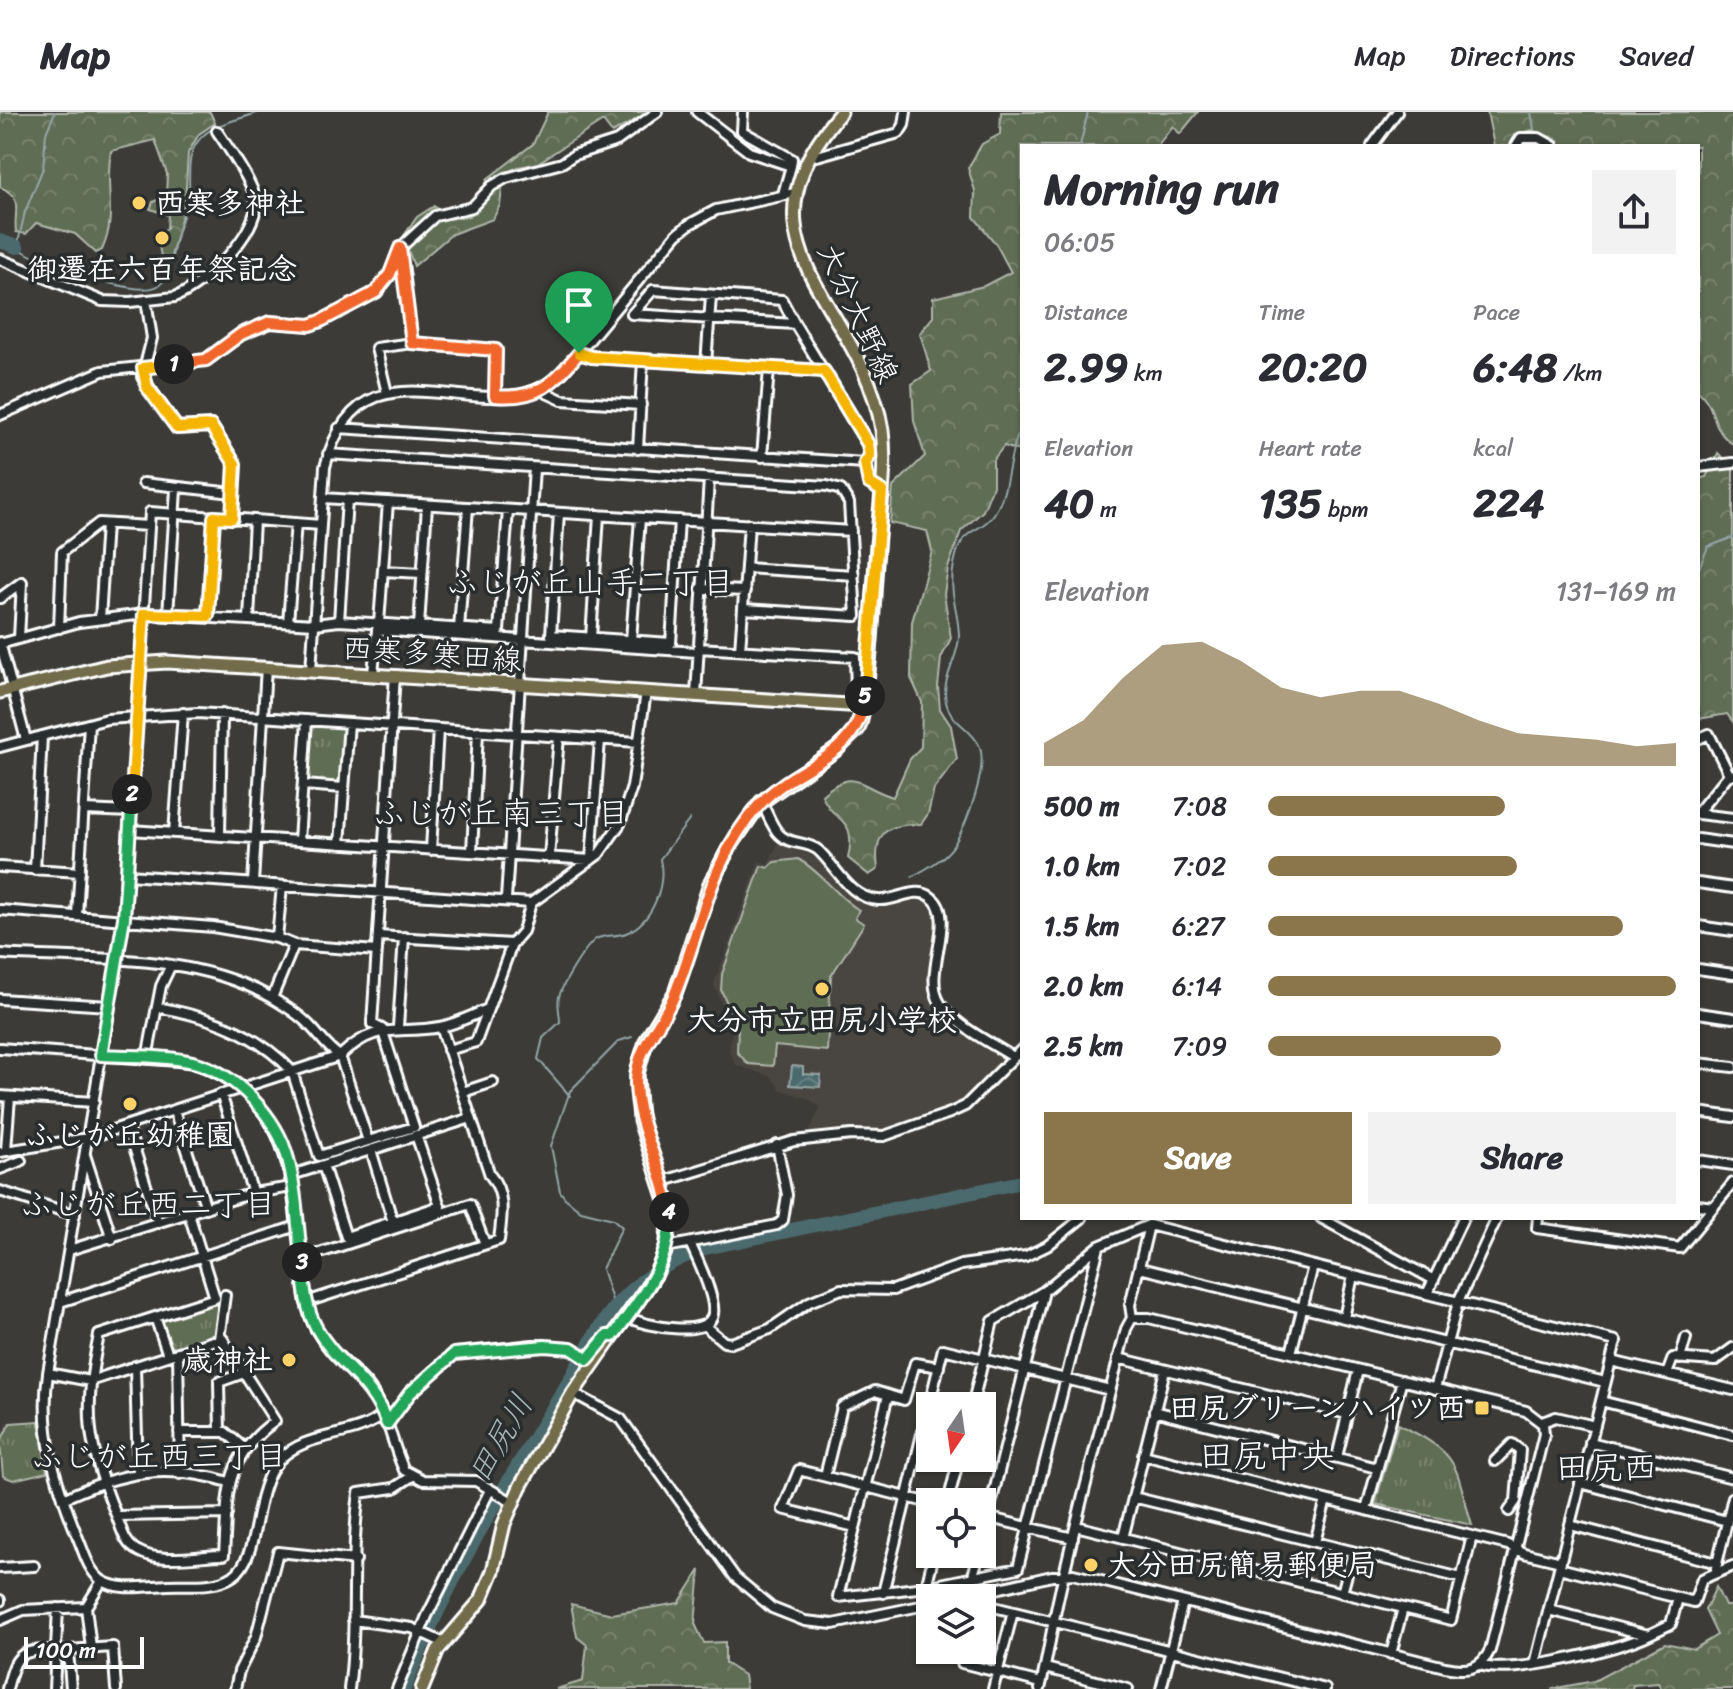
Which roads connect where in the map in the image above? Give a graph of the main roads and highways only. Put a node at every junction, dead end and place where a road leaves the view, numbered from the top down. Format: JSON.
{"nodes":[{"id":1,"x":841,"y":112,"type":"edge"},
{"id":2,"x":6,"y":691,"type":"edge"},
{"id":3,"x":864,"y":706,"type":"junction"},
{"id":4,"x":422,"y":1689,"type":"edge"}],
"edges":[{"from":1,"to":3,"type":"main road","name":"大分大野線"},
{"from":2,"to":3,"type":"main road","name":"西寒多寒田線"},
{"from":3,"to":4,"type":"main road","name":"大分大野線"}]}
